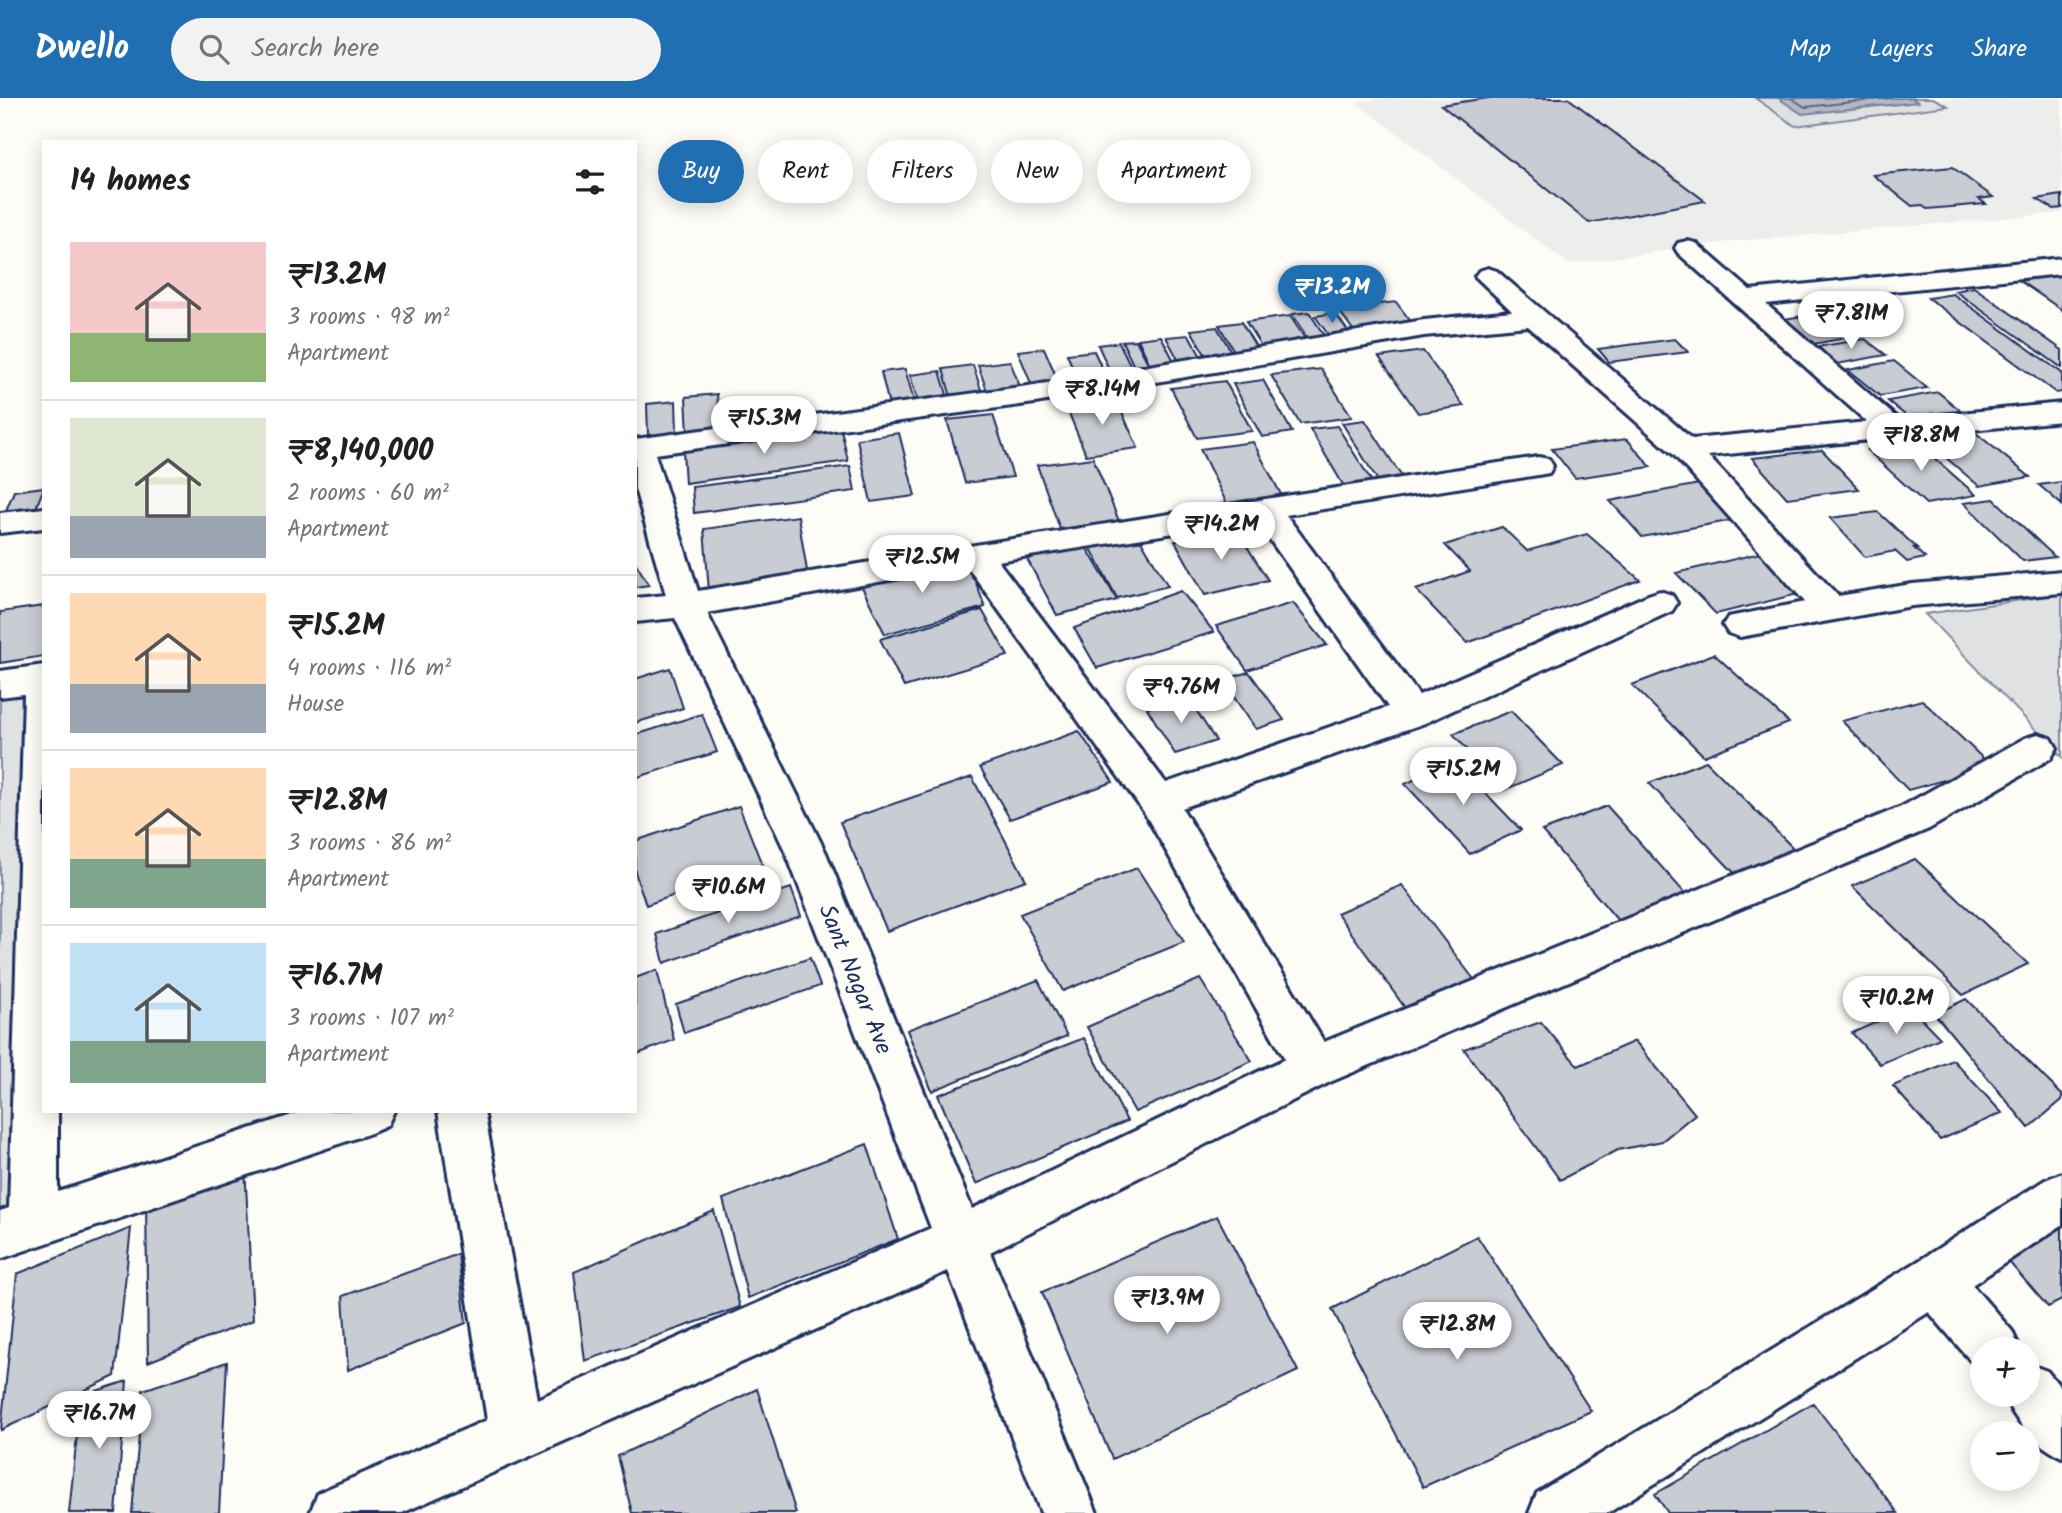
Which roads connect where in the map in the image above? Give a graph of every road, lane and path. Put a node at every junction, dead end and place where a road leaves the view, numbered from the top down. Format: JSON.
{"nodes":[{"id":1,"x":1686,"y":248,"type":"dead end"},
{"id":2,"x":2062,"y":266,"type":"edge"},
{"id":3,"x":1488,"y":275,"type":"dead end"},
{"id":4,"x":1746,"y":298,"type":"junction"},
{"id":5,"x":1534,"y":317,"type":"junction"},
{"id":6,"x":2062,"y":412,"type":"edge"},
{"id":7,"x":1891,"y":428,"type":"junction"},
{"id":8,"x":637,"y":448,"type":"edge"},
{"id":9,"x":1685,"y":449,"type":"junction"},
{"id":10,"x":1538,"y":466,"type":"dead end"},
{"id":11,"x":1264,"y":508,"type":"junction"},
{"id":12,"x":42,"y":518,"type":"edge"},
{"id":13,"x":0,"y":523,"type":"edge"},
{"id":14,"x":975,"y":554,"type":"junction"},
{"id":15,"x":2062,"y":582,"type":"edge"},
{"id":16,"x":1660,"y":603,"type":"dead end"},
{"id":17,"x":686,"y":605,"type":"junction"},
{"id":18,"x":637,"y":610,"type":"edge"},
{"id":19,"x":1832,"y":611,"type":"junction"},
{"id":20,"x":1740,"y":625,"type":"dead end"},
{"id":21,"x":42,"y":678,"type":"edge"},
{"id":22,"x":0,"y":684,"type":"edge"},
{"id":23,"x":42,"y":699,"type":"edge"},
{"id":24,"x":1412,"y":713,"type":"junction"},
{"id":25,"x":2038,"y":748,"type":"dead end"},
{"id":26,"x":1158,"y":801,"type":"junction"},
{"id":27,"x":1314,"y":1067,"type":"junction"},
{"id":28,"x":365,"y":1113,"type":"edge"},
{"id":29,"x":461,"y":1113,"type":"edge"},
{"id":30,"x":2062,"y":1197,"type":"edge"},
{"id":31,"x":17,"y":1229,"type":"edge"},
{"id":32,"x":962,"y":1240,"type":"junction"},
{"id":33,"x":1935,"y":1280,"type":"junction"},
{"id":34,"x":1984,"y":1337,"type":"edge"},
{"id":35,"x":2040,"y":1404,"type":"edge"},
{"id":36,"x":2062,"y":1430,"type":"edge"},
{"id":37,"x":516,"y":1433,"type":"junction"},
{"id":38,"x":1614,"y":1499,"type":"edge"},
{"id":39,"x":338,"y":1513,"type":"edge"},
{"id":40,"x":1069,"y":1513,"type":"edge"},
{"id":41,"x":1557,"y":1513,"type":"edge"}],
"edges":[{"from":1,"to":4,"type":"street"},
{"from":2,"to":4,"type":"street"},
{"from":3,"to":5,"type":"street"},
{"from":4,"to":7,"type":"street"},
{"from":5,"to":8,"type":"street"},
{"from":5,"to":9,"type":"street"},
{"from":6,"to":7,"type":"street"},
{"from":7,"to":9,"type":"street"},
{"from":8,"to":17,"type":"street","name":"Sant Nagar Ave"},
{"from":9,"to":19,"type":"street"},
{"from":10,"to":11,"type":"street"},
{"from":11,"to":14,"type":"street"},
{"from":11,"to":24,"type":"street"},
{"from":12,"to":13,"type":"street"},
{"from":14,"to":17,"type":"street"},
{"from":14,"to":26,"type":"street"},
{"from":15,"to":19,"type":"street"},
{"from":16,"to":24,"type":"street"},
{"from":17,"to":18,"type":"street"},
{"from":17,"to":32,"type":"street","name":"Sant Nagar Ave"},
{"from":19,"to":20,"type":"street"},
{"from":21,"to":22,"type":"street"},
{"from":23,"to":31,"type":"street"},
{"from":24,"to":26,"type":"street"},
{"from":25,"to":27,"type":"street"},
{"from":26,"to":27,"type":"street"},
{"from":27,"to":32,"type":"street"},
{"from":28,"to":31,"type":"street"},
{"from":29,"to":37,"type":"street"},
{"from":30,"to":33,"type":"street"},
{"from":32,"to":37,"type":"street"},
{"from":32,"to":40,"type":"street","name":"Sant Nagar Ave"},
{"from":33,"to":34,"type":"street"},
{"from":33,"to":38,"type":"street"},
{"from":35,"to":36,"type":"street"},
{"from":37,"to":39,"type":"street"},
{"from":38,"to":41,"type":"street"}]}
